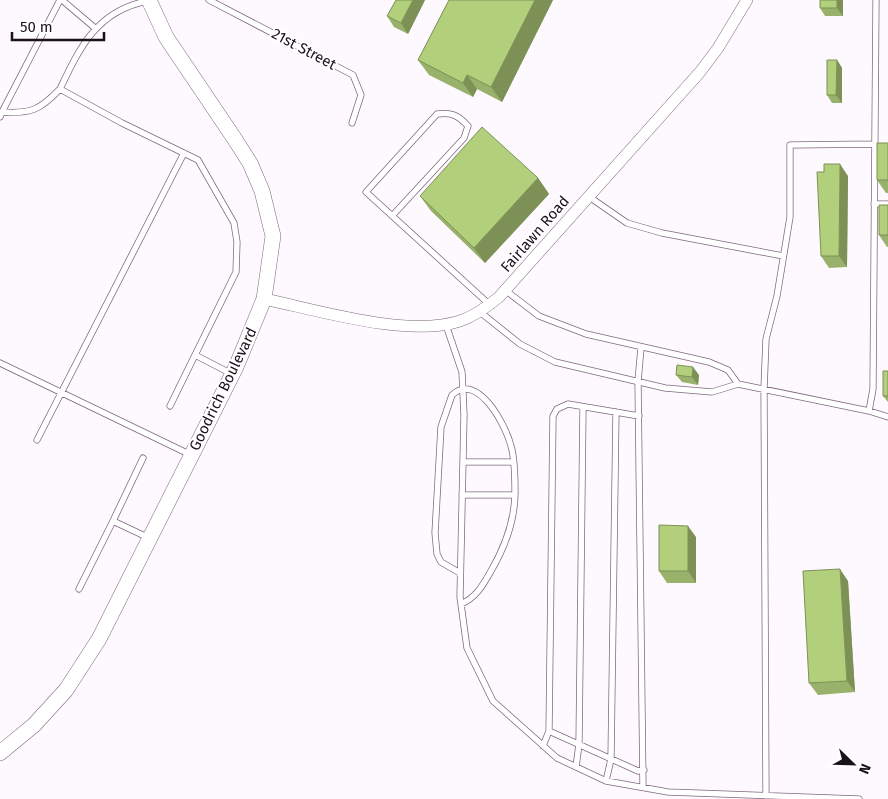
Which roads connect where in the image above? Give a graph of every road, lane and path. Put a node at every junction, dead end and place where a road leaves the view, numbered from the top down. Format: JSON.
{"nodes":[{"id":1,"x":61,"y":0,"type":"edge"},
{"id":2,"x":151,"y":0,"type":"edge"},
{"id":3,"x":209,"y":0,"type":"edge"},
{"id":4,"x":747,"y":0,"type":"edge"},
{"id":5,"x":876,"y":0,"type":"edge"},
{"id":6,"x":95,"y":28,"type":"junction"},
{"id":7,"x":60,"y":90,"type":"junction"},
{"id":8,"x":1,"y":115,"type":"edge"},
{"id":9,"x":352,"y":123,"type":"dead end"},
{"id":10,"x":875,"y":144,"type":"junction"},
{"id":11,"x":184,"y":153,"type":"junction"},
{"id":12,"x":588,"y":196,"type":"junction"},
{"id":13,"x":874,"y":204,"type":"junction"},
{"id":14,"x":888,"y":204,"type":"edge"},
{"id":15,"x":392,"y":216,"type":"junction"},
{"id":16,"x":783,"y":256,"type":"junction"},
{"id":17,"x":505,"y":290,"type":"junction"},
{"id":18,"x":264,"y":299,"type":"junction"},
{"id":19,"x":485,"y":308,"type":"junction"},
{"id":20,"x":446,"y":325,"type":"junction"},
{"id":21,"x":641,"y":348,"type":"junction"},
{"id":22,"x":196,"y":355,"type":"junction"},
{"id":23,"x":0,"y":363,"type":"edge"},
{"id":24,"x":232,"y":374,"type":"junction"},
{"id":25,"x":638,"y":382,"type":"junction"},
{"id":26,"x":738,"y":384,"type":"junction"},
{"id":27,"x":764,"y":389,"type":"junction"},
{"id":28,"x":462,"y":390,"type":"junction"},
{"id":29,"x":61,"y":393,"type":"junction"},
{"id":30,"x":170,"y":406,"type":"dead end"},
{"id":31,"x":583,"y":407,"type":"junction"},
{"id":32,"x":869,"y":411,"type":"junction"},
{"id":33,"x":616,"y":412,"type":"junction"},
{"id":34,"x":639,"y":416,"type":"junction"},
{"id":35,"x":888,"y":417,"type":"edge"},
{"id":36,"x":37,"y":440,"type":"dead end"},
{"id":37,"x":191,"y":455,"type":"junction"},
{"id":38,"x":143,"y":458,"type":"dead end"},
{"id":39,"x":463,"y":462,"type":"junction"},
{"id":40,"x":512,"y":462,"type":"junction"},
{"id":41,"x":462,"y":495,"type":"junction"},
{"id":42,"x":514,"y":495,"type":"junction"},
{"id":43,"x":113,"y":521,"type":"junction"},
{"id":44,"x":149,"y":538,"type":"junction"},
{"id":45,"x":460,"y":573,"type":"junction"},
{"id":46,"x":79,"y":589,"type":"dead end"},
{"id":47,"x":461,"y":604,"type":"junction"},
{"id":48,"x":549,"y":731,"type":"junction"},
{"id":49,"x":579,"y":744,"type":"junction"},
{"id":50,"x":543,"y":746,"type":"junction"},
{"id":51,"x":0,"y":753,"type":"edge"},
{"id":52,"x":611,"y":759,"type":"junction"},
{"id":53,"x":576,"y":767,"type":"junction"},
{"id":54,"x":644,"y":770,"type":"junction"},
{"id":55,"x":606,"y":781,"type":"junction"},
{"id":56,"x":643,"y":787,"type":"junction"},
{"id":57,"x":766,"y":796,"type":"junction"},
{"id":58,"x":859,"y":799,"type":"edge"}],
"edges":[{"from":1,"to":6,"type":"lane"},
{"from":1,"to":8,"type":"lane"},
{"from":2,"to":6,"type":"lane"},
{"from":2,"to":18,"type":"street","name":"Goodrich Boulevard"},
{"from":3,"to":9,"type":"lane","name":"21st Street"},
{"from":4,"to":12,"type":"street","name":"Fairlawn Road"},
{"from":5,"to":10,"type":"lane"},
{"from":6,"to":7,"type":"lane"},
{"from":7,"to":8,"type":"lane"},
{"from":7,"to":11,"type":"lane"},
{"from":10,"to":13,"type":"lane"},
{"from":10,"to":16,"type":"lane"},
{"from":11,"to":22,"type":"lane"},
{"from":11,"to":29,"type":"lane"},
{"from":12,"to":16,"type":"lane"},
{"from":12,"to":17,"type":"street","name":"Fairlawn Road"},
{"from":13,"to":14,"type":"lane"},
{"from":13,"to":32,"type":"lane"},
{"from":15,"to":15,"type":"lane"},
{"from":15,"to":19,"type":"lane"},
{"from":16,"to":27,"type":"lane"},
{"from":17,"to":19,"type":"street","name":"Fairlawn Road"},
{"from":17,"to":21,"type":"lane"},
{"from":18,"to":20,"type":"street","name":"Fairlawn Road"},
{"from":18,"to":24,"type":"street","name":"Goodrich Boulevard"},
{"from":19,"to":20,"type":"street","name":"Fairlawn Road"},
{"from":19,"to":25,"type":"lane"},
{"from":20,"to":28,"type":"lane"},
{"from":21,"to":25,"type":"lane"},
{"from":21,"to":26,"type":"lane"},
{"from":22,"to":24,"type":"lane"},
{"from":22,"to":30,"type":"lane"},
{"from":23,"to":29,"type":"lane"},
{"from":24,"to":37,"type":"street","name":"Goodrich Boulevard"},
{"from":25,"to":26,"type":"lane"},
{"from":25,"to":34,"type":"lane"},
{"from":26,"to":27,"type":"lane"},
{"from":27,"to":32,"type":"lane"},
{"from":27,"to":57,"type":"lane"},
{"from":28,"to":39,"type":"lane"},
{"from":28,"to":40,"type":"lane"},
{"from":28,"to":45,"type":"lane"},
{"from":29,"to":36,"type":"lane"},
{"from":29,"to":37,"type":"lane"},
{"from":31,"to":33,"type":"lane"},
{"from":31,"to":48,"type":"lane"},
{"from":31,"to":49,"type":"lane"},
{"from":32,"to":35,"type":"lane"},
{"from":33,"to":34,"type":"lane"},
{"from":33,"to":52,"type":"lane"},
{"from":34,"to":54,"type":"lane"},
{"from":37,"to":44,"type":"street","name":"Goodrich Boulevard"},
{"from":38,"to":43,"type":"lane"},
{"from":39,"to":40,"type":"lane"},
{"from":39,"to":41,"type":"lane"},
{"from":40,"to":42,"type":"lane"},
{"from":41,"to":42,"type":"lane"},
{"from":41,"to":45,"type":"lane"},
{"from":42,"to":47,"type":"lane"},
{"from":43,"to":44,"type":"lane"},
{"from":43,"to":46,"type":"lane"},
{"from":44,"to":51,"type":"street","name":"Goodrich Boulevard"},
{"from":45,"to":47,"type":"lane"},
{"from":47,"to":50,"type":"lane"},
{"from":48,"to":49,"type":"lane"},
{"from":48,"to":50,"type":"lane"},
{"from":49,"to":52,"type":"lane"},
{"from":49,"to":53,"type":"lane"},
{"from":50,"to":53,"type":"lane"},
{"from":52,"to":54,"type":"lane"},
{"from":52,"to":55,"type":"lane"},
{"from":53,"to":55,"type":"lane"},
{"from":54,"to":56,"type":"lane"},
{"from":55,"to":56,"type":"lane"},
{"from":56,"to":57,"type":"lane"},
{"from":57,"to":58,"type":"lane"}]}
